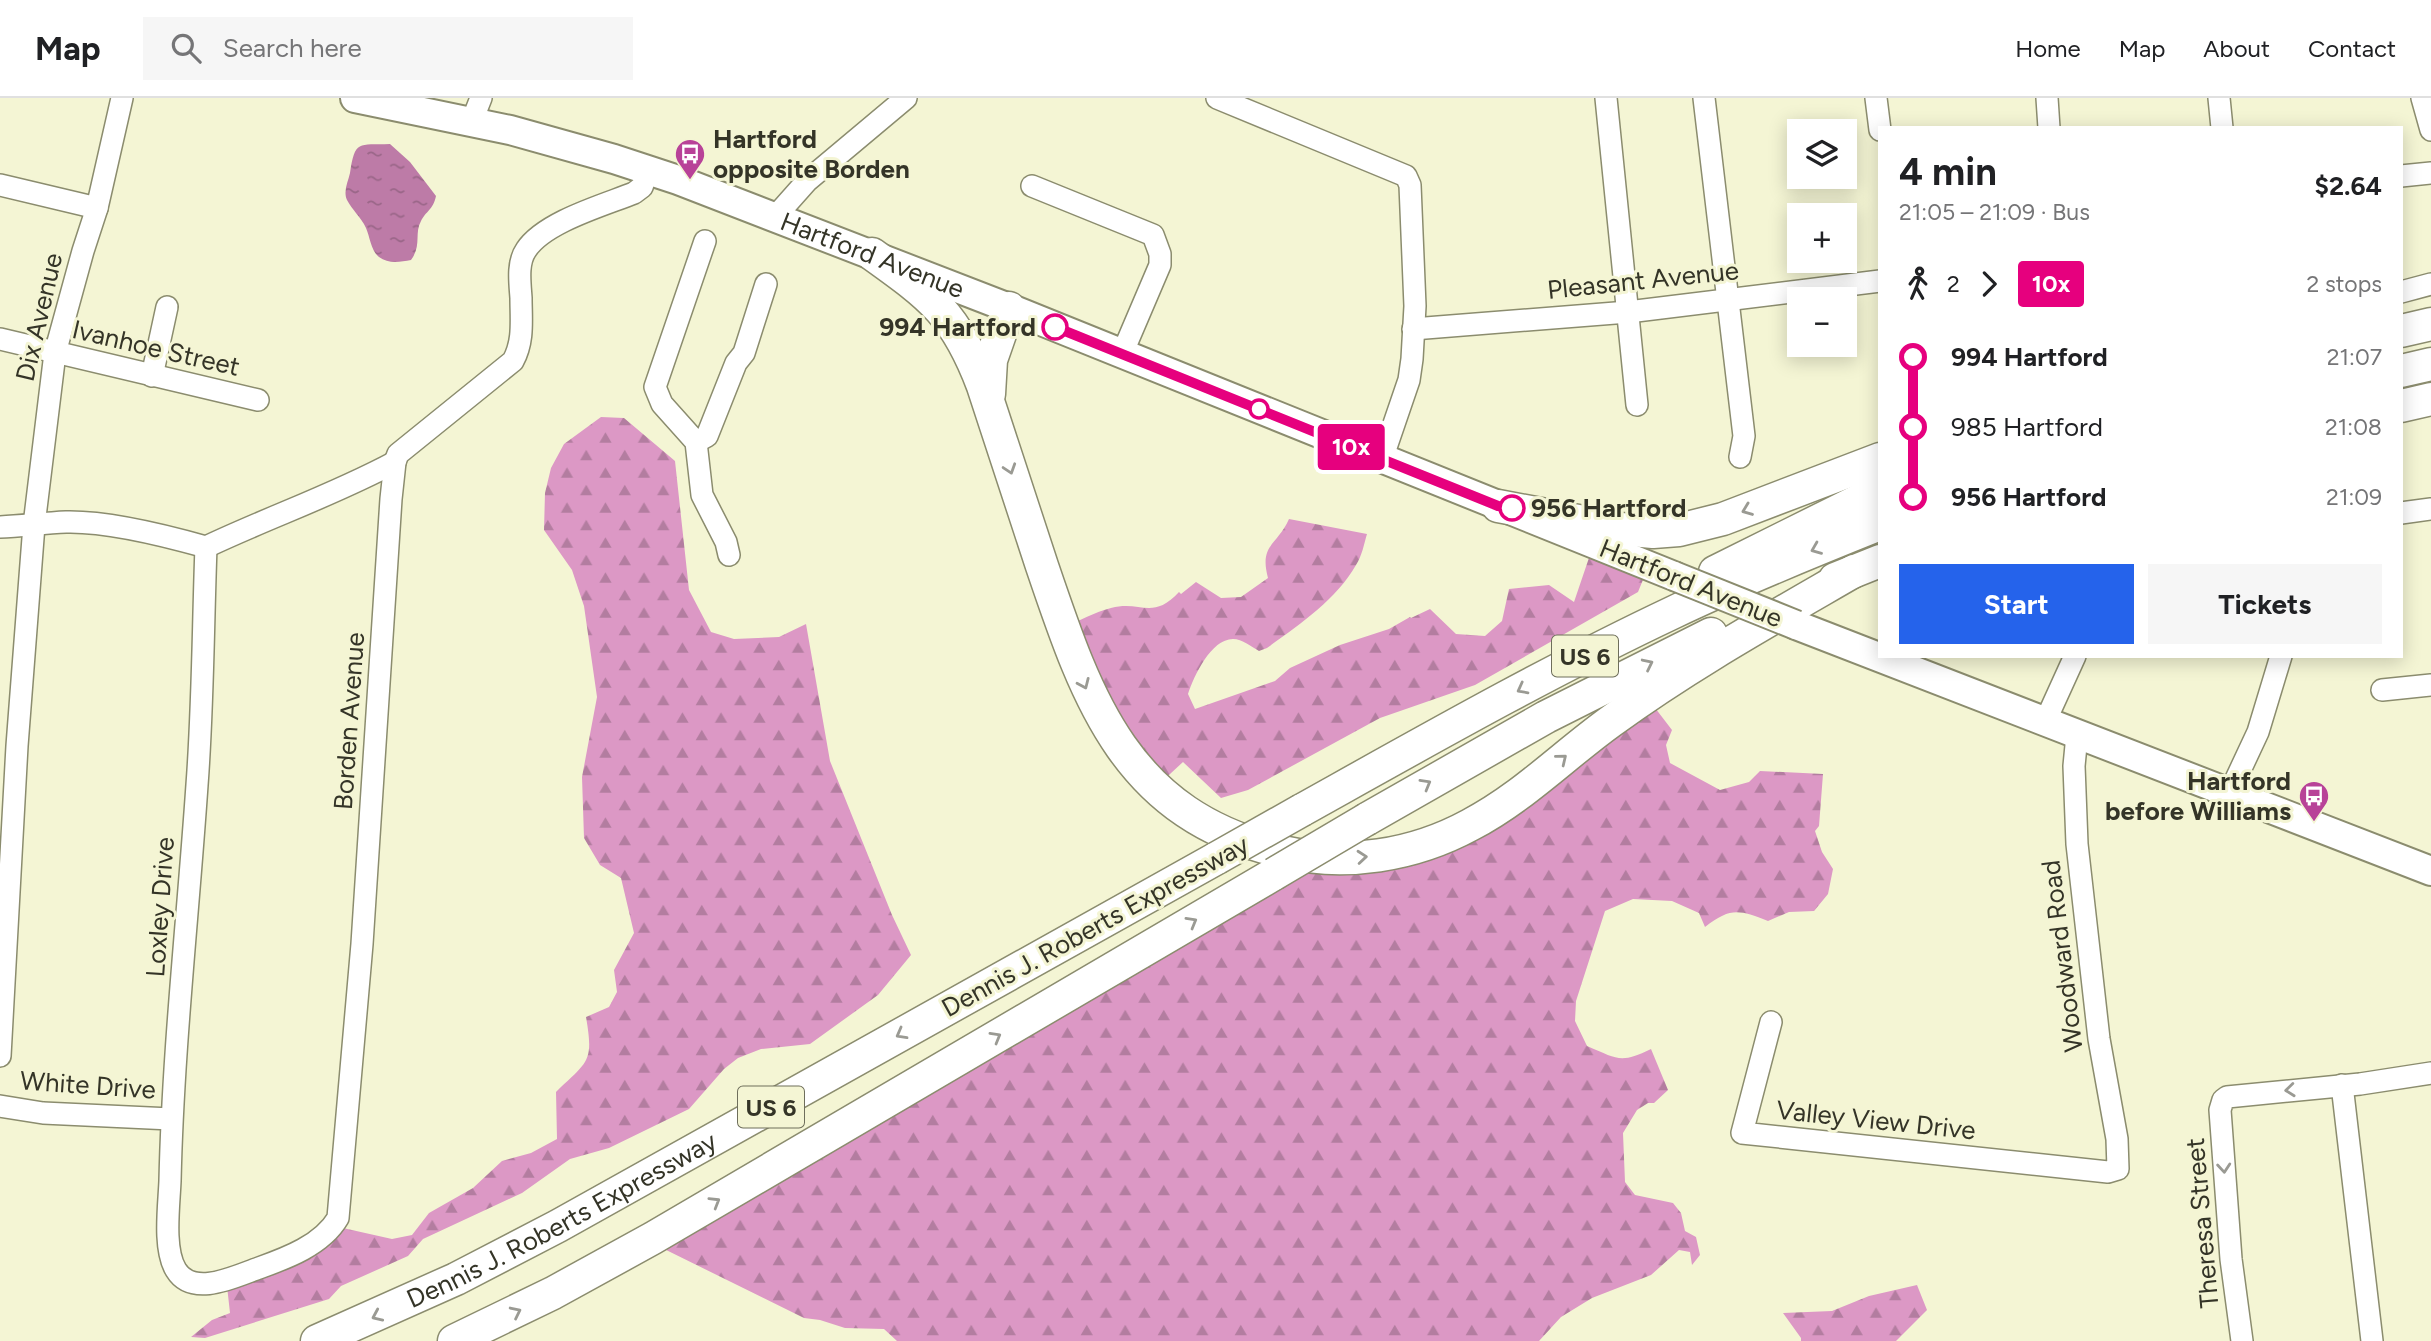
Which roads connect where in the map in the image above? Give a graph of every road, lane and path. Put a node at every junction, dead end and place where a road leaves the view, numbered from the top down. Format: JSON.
{"nodes":[{"id":1,"x":122,"y":98,"type":"edge"},
{"id":2,"x":355,"y":98,"type":"edge"},
{"id":3,"x":906,"y":98,"type":"edge"},
{"id":4,"x":1217,"y":98,"type":"edge"},
{"id":5,"x":1606,"y":98,"type":"edge"},
{"id":6,"x":1704,"y":98,"type":"edge"},
{"id":7,"x":1876,"y":98,"type":"edge"},
{"id":8,"x":2047,"y":98,"type":"edge"},
{"id":9,"x":2219,"y":98,"type":"edge"},
{"id":10,"x":2422,"y":98,"type":"edge"},
{"id":11,"x":477,"y":110,"type":"edge"},
{"id":12,"x":1880,"y":126,"type":"edge"},
{"id":13,"x":2049,"y":126,"type":"edge"},
{"id":14,"x":2222,"y":126,"type":"edge"},
{"id":15,"x":2431,"y":130,"type":"edge"},
{"id":16,"x":648,"y":170,"type":"junction"},
{"id":17,"x":2431,"y":173,"type":"edge"},
{"id":18,"x":2403,"y":176,"type":"edge"},
{"id":19,"x":0,"y":185,"type":"edge"},
{"id":20,"x":1032,"y":186,"type":"dead end"},
{"id":21,"x":97,"y":208,"type":"junction"},
{"id":22,"x":775,"y":217,"type":"junction"},
{"id":23,"x":705,"y":241,"type":"dead end"},
{"id":24,"x":861,"y":260,"type":"junction"},
{"id":25,"x":1878,"y":281,"type":"edge"},
{"id":26,"x":766,"y":284,"type":"dead end"},
{"id":27,"x":2431,"y":284,"type":"edge"},
{"id":28,"x":2403,"y":291,"type":"edge"},
{"id":29,"x":1728,"y":299,"type":"junction"},
{"id":30,"x":167,"y":307,"type":"dead end"},
{"id":31,"x":1009,"y":308,"type":"junction"},
{"id":32,"x":1628,"y":312,"type":"junction"},
{"id":33,"x":2431,"y":324,"type":"edge"},
{"id":34,"x":1413,"y":330,"type":"junction"},
{"id":35,"x":2403,"y":331,"type":"edge"},
{"id":36,"x":0,"y":340,"type":"edge"},
{"id":37,"x":55,"y":353,"type":"junction"},
{"id":38,"x":1122,"y":354,"type":"junction"},
{"id":39,"x":2431,"y":364,"type":"edge"},
{"id":40,"x":2403,"y":371,"type":"edge"},
{"id":41,"x":152,"y":376,"type":"junction"},
{"id":42,"x":2431,"y":399,"type":"edge"},
{"id":43,"x":258,"y":400,"type":"dead end"},
{"id":44,"x":1637,"y":405,"type":"dead end"},
{"id":45,"x":2403,"y":406,"type":"edge"},
{"id":46,"x":995,"y":422,"type":"junction"},
{"id":47,"x":696,"y":442,"type":"junction"},
{"id":48,"x":1740,"y":457,"type":"dead end"},
{"id":49,"x":1381,"y":459,"type":"junction"},
{"id":50,"x":1878,"y":460,"type":"edge"},
{"id":51,"x":395,"y":462,"type":"junction"},
{"id":52,"x":1878,"y":491,"type":"edge"},
{"id":53,"x":1498,"y":506,"type":"junction"},
{"id":54,"x":2431,"y":509,"type":"edge"},
{"id":55,"x":2403,"y":513,"type":"edge"},
{"id":56,"x":34,"y":525,"type":"junction"},
{"id":57,"x":1878,"y":525,"type":"edge"},
{"id":58,"x":0,"y":527,"type":"edge"},
{"id":59,"x":206,"y":547,"type":"junction"},
{"id":60,"x":729,"y":555,"type":"dead end"},
{"id":61,"x":1867,"y":566,"type":"edge"},
{"id":62,"x":1878,"y":657,"type":"edge"},
{"id":63,"x":1881,"y":658,"type":"edge"},
{"id":64,"x":2074,"y":658,"type":"edge"},
{"id":65,"x":2279,"y":658,"type":"edge"},
{"id":66,"x":1570,"y":664,"type":"junction"},
{"id":67,"x":2431,"y":685,"type":"edge"},
{"id":68,"x":2382,"y":691,"type":"dead end"},
{"id":69,"x":2045,"y":722,"type":"junction"},
{"id":70,"x":2077,"y":735,"type":"junction"},
{"id":71,"x":2229,"y":794,"type":"junction"},
{"id":72,"x":2431,"y":871,"type":"edge"},
{"id":73,"x":1771,"y":1022,"type":"dead end"},
{"id":74,"x":0,"y":1056,"type":"edge"},
{"id":75,"x":2431,"y":1073,"type":"edge"},
{"id":76,"x":2342,"y":1085,"type":"junction"},
{"id":77,"x":0,"y":1106,"type":"edge"},
{"id":78,"x":171,"y":1119,"type":"junction"},
{"id":79,"x":2118,"y":1168,"type":"joint"},
{"id":80,"x":176,"y":1270,"type":"joint"},
{"id":81,"x":317,"y":1341,"type":"edge"},
{"id":82,"x":454,"y":1341,"type":"edge"},
{"id":83,"x":2242,"y":1341,"type":"edge"},
{"id":84,"x":2372,"y":1341,"type":"edge"}],
"edges":[{"from":1,"to":21,"type":"street","name":"Dix Avenue"},
{"from":2,"to":11,"type":"main road","name":"Hartford Avenue"},
{"from":3,"to":22,"type":"street"},
{"from":4,"to":34,"type":"street"},
{"from":5,"to":32,"type":"street"},
{"from":6,"to":29,"type":"street"},
{"from":7,"to":12,"type":"street"},
{"from":8,"to":13,"type":"street"},
{"from":9,"to":14,"type":"street"},
{"from":10,"to":15,"type":"street"},
{"from":11,"to":16,"type":"main road","name":"Hartford Avenue"},
{"from":16,"to":22,"type":"main road","name":"Hartford Avenue"},
{"from":16,"to":51,"type":"street"},
{"from":17,"to":18,"type":"street"},
{"from":19,"to":21,"type":"street"},
{"from":20,"to":38,"type":"street"},
{"from":21,"to":37,"type":"street","name":"Dix Avenue"},
{"from":22,"to":24,"type":"main road","name":"Hartford Avenue"},
{"from":23,"to":47,"type":"street"},
{"from":24,"to":31,"type":"main road","name":"Hartford Avenue"},
{"from":24,"to":46,"type":"highway"},
{"from":25,"to":29,"type":"street","name":"Pleasant Avenue"},
{"from":26,"to":47,"type":"street"},
{"from":27,"to":28,"type":"street"},
{"from":29,"to":32,"type":"street","name":"Pleasant Avenue"},
{"from":29,"to":48,"type":"street"},
{"from":30,"to":41,"type":"street"},
{"from":31,"to":38,"type":"main road","name":"Hartford Avenue"},
{"from":31,"to":46,"type":"highway"},
{"from":32,"to":34,"type":"street","name":"Pleasant Avenue"},
{"from":32,"to":44,"type":"street"},
{"from":33,"to":35,"type":"highway"},
{"from":34,"to":49,"type":"street"},
{"from":36,"to":37,"type":"street","name":"Ivanhoe Street"},
{"from":37,"to":41,"type":"street","name":"Ivanhoe Street"},
{"from":37,"to":56,"type":"street","name":"Dix Avenue"},
{"from":38,"to":49,"type":"main road","name":"Hartford Avenue"},
{"from":39,"to":40,"type":"highway"},
{"from":41,"to":43,"type":"street","name":"Ivanhoe Street"},
{"from":42,"to":45,"type":"highway"},
{"from":46,"to":61,"type":"highway","one_way":true},
{"from":47,"to":60,"type":"street"},
{"from":49,"to":53,"type":"main road","name":"Hartford Avenue"},
{"from":50,"to":53,"type":"highway","one_way":true},
{"from":51,"to":59,"type":"street"},
{"from":51,"to":80,"type":"street","name":"Borden Avenue"},
{"from":52,"to":66,"type":"highway"},
{"from":53,"to":62,"type":"main road","name":"Hartford Avenue","bridge":true},
{"from":54,"to":55,"type":"street"},
{"from":56,"to":58,"type":"street"},
{"from":56,"to":59,"type":"street"},
{"from":56,"to":74,"type":"street","name":"Dix Avenue"},
{"from":57,"to":66,"type":"highway","name":"Dennis J. Roberts Expressway","number":"US 6","one_way":true},
{"from":59,"to":78,"type":"street","name":"Loxley Drive"},
{"from":82,"to":61,"type":"highway","name":"Dennis J. Roberts Expressway","number":"US 6","one_way":true,"bridge":true},
{"from":63,"to":69,"type":"main road","name":"Hartford Avenue","bridge":true},
{"from":64,"to":69,"type":"street"},
{"from":65,"to":71,"type":"street"},
{"from":66,"to":81,"type":"highway","name":"Dennis J. Roberts Expressway","number":"US 6","one_way":true,"bridge":true},
{"from":67,"to":68,"type":"street"},
{"from":69,"to":70,"type":"main road","name":"Hartford Avenue"},
{"from":70,"to":71,"type":"main road","name":"Hartford Avenue"},
{"from":70,"to":79,"type":"street","name":"Woodward Road"},
{"from":71,"to":72,"type":"main road","name":"Hartford Avenue"},
{"from":73,"to":79,"type":"street","name":"Valley View Drive"},
{"from":75,"to":76,"type":"street"},
{"from":76,"to":83,"type":"street","name":"Theresa Street","one_way":true},
{"from":76,"to":84,"type":"street"},
{"from":77,"to":78,"type":"street","name":"White Drive"},
{"from":78,"to":80,"type":"street","name":"Loxley Drive"}]}
